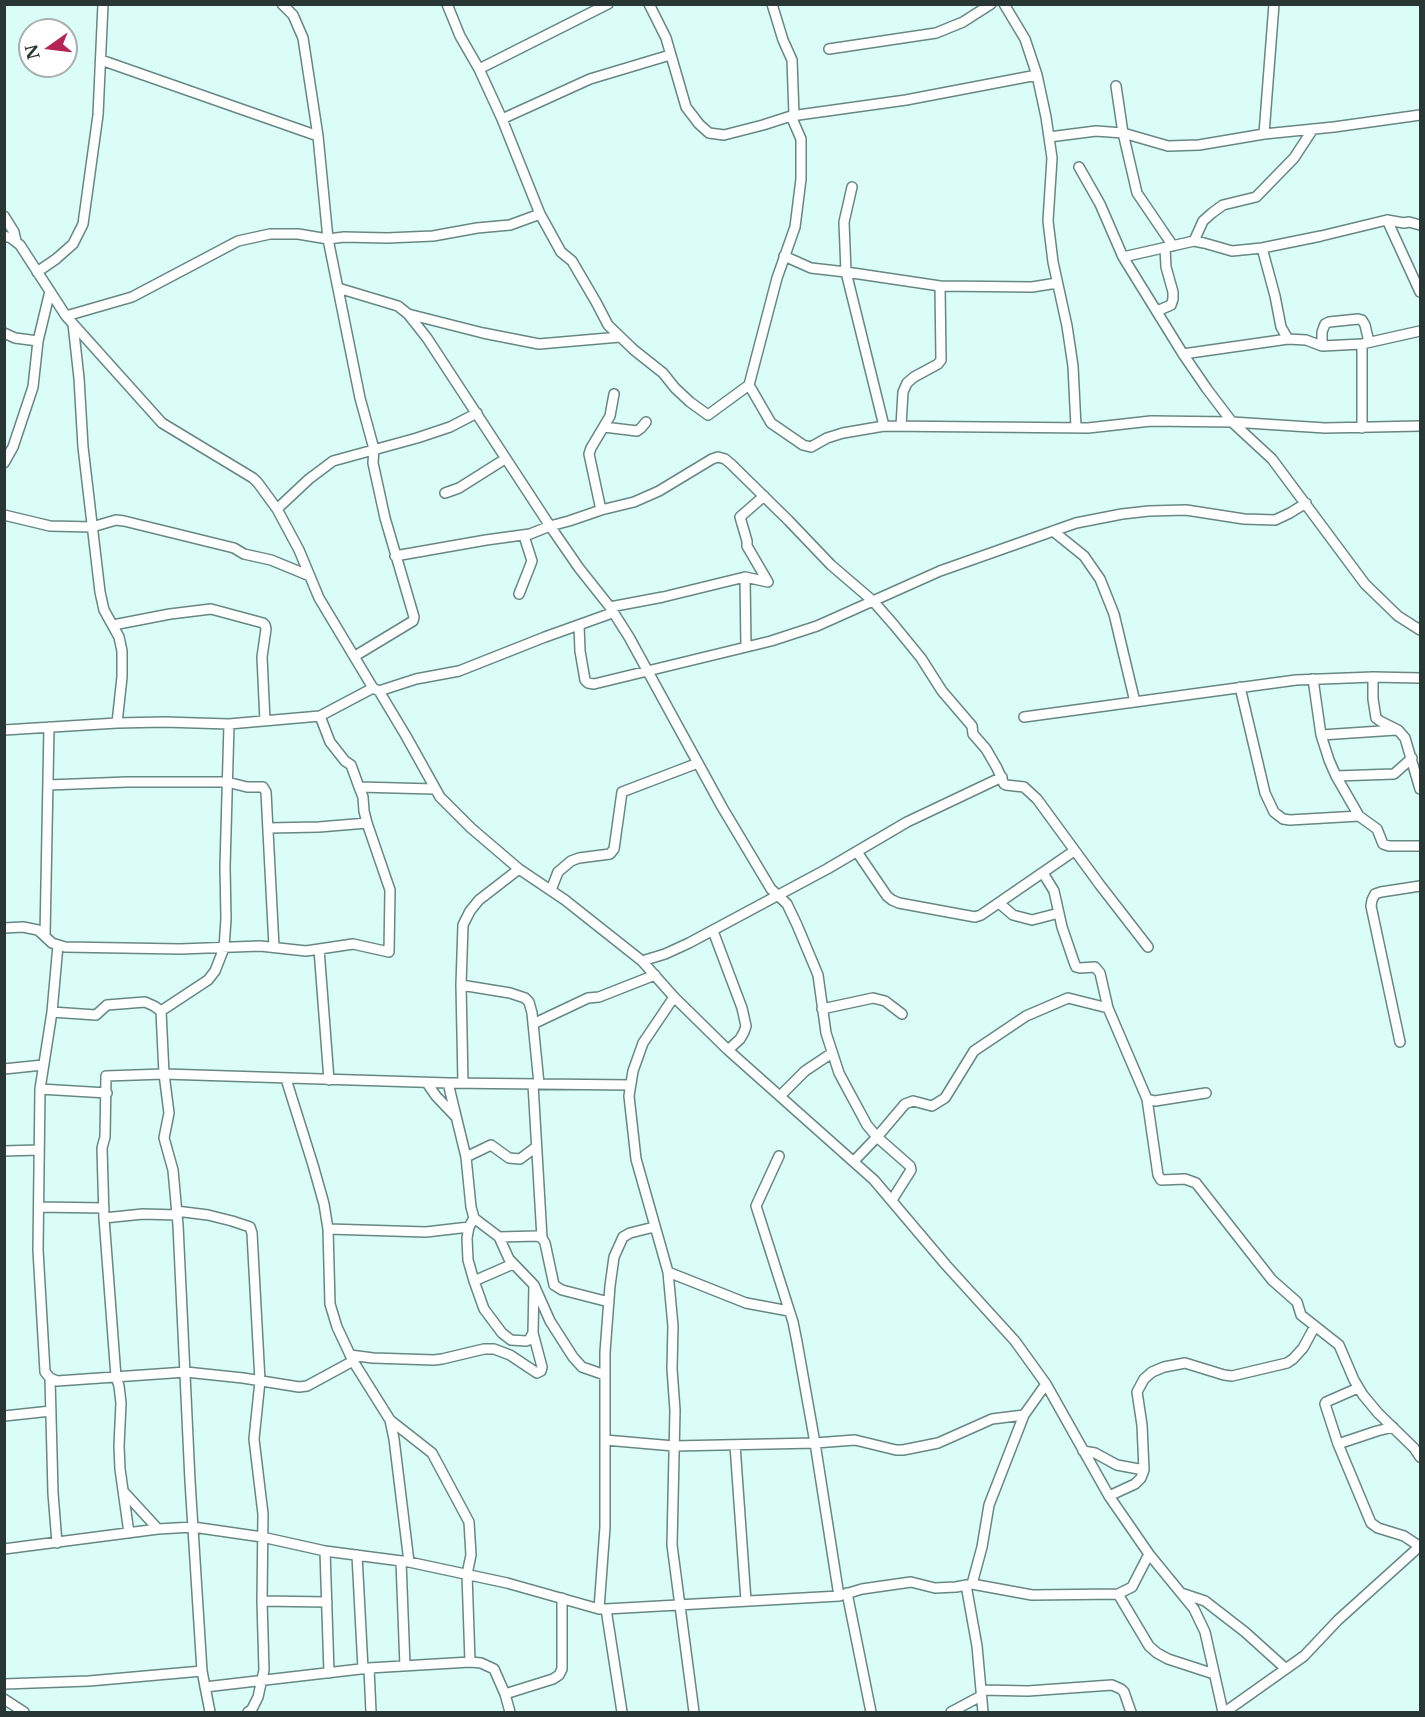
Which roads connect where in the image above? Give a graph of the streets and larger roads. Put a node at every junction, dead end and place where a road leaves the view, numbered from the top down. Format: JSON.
{"nodes":[{"id":1,"x":103,"y":4,"type":"edge"},
{"id":2,"x":282,"y":4,"type":"edge"},
{"id":3,"x":447,"y":4,"type":"edge"},
{"id":4,"x":608,"y":4,"type":"edge"},
{"id":5,"x":649,"y":4,"type":"edge"},
{"id":6,"x":772,"y":4,"type":"edge"},
{"id":7,"x":991,"y":4,"type":"edge"},
{"id":8,"x":1004,"y":4,"type":"edge"},
{"id":9,"x":1274,"y":4,"type":"edge"},
{"id":10,"x":829,"y":49,"type":"dead end"},
{"id":11,"x":670,"y":55,"type":"junction"},
{"id":12,"x":101,"y":60,"type":"junction"},
{"id":13,"x":479,"y":69,"type":"junction"},
{"id":14,"x":1037,"y":75,"type":"junction"},
{"id":15,"x":1116,"y":86,"type":"dead end"},
{"id":16,"x":1420,"y":115,"type":"edge"},
{"id":17,"x":792,"y":117,"type":"junction"},
{"id":18,"x":502,"y":118,"type":"junction"},
{"id":19,"x":1314,"y":129,"type":"junction"},
{"id":20,"x":1123,"y":133,"type":"junction"},
{"id":21,"x":1264,"y":134,"type":"junction"},
{"id":22,"x":318,"y":136,"type":"junction"},
{"id":23,"x":1049,"y":137,"type":"junction"},
{"id":24,"x":1079,"y":167,"type":"dead end"},
{"id":25,"x":852,"y":187,"type":"dead end"},
{"id":26,"x":540,"y":214,"type":"junction"},
{"id":27,"x":4,"y":216,"type":"edge"},
{"id":28,"x":1387,"y":220,"type":"junction"},
{"id":29,"x":1420,"y":225,"type":"edge"},
{"id":30,"x":4,"y":236,"type":"edge"},
{"id":31,"x":328,"y":239,"type":"junction"},
{"id":32,"x":16,"y":241,"type":"junction"},
{"id":33,"x":1194,"y":241,"type":"junction"},
{"id":34,"x":1169,"y":247,"type":"junction"},
{"id":35,"x":1262,"y":248,"type":"junction"},
{"id":36,"x":784,"y":256,"type":"junction"},
{"id":37,"x":1123,"y":257,"type":"junction"},
{"id":38,"x":37,"y":272,"type":"junction"},
{"id":39,"x":846,"y":272,"type":"junction"},
{"id":40,"x":1057,"y":283,"type":"junction"},
{"id":41,"x":940,"y":286,"type":"junction"},
{"id":42,"x":338,"y":288,"type":"junction"},
{"id":43,"x":50,"y":291,"type":"junction"},
{"id":44,"x":1420,"y":292,"type":"edge"},
{"id":45,"x":1156,"y":311,"type":"junction"},
{"id":46,"x":408,"y":314,"type":"junction"},
{"id":47,"x":70,"y":320,"type":"junction"},
{"id":48,"x":1420,"y":331,"type":"edge"},
{"id":49,"x":4,"y":333,"type":"edge"},
{"id":50,"x":620,"y":337,"type":"junction"},
{"id":51,"x":1288,"y":339,"type":"junction"},
{"id":52,"x":38,"y":341,"type":"junction"},
{"id":53,"x":1365,"y":343,"type":"junction"},
{"id":54,"x":1322,"y":346,"type":"junction"},
{"id":55,"x":1183,"y":354,"type":"junction"},
{"id":56,"x":749,"y":385,"type":"junction"},
{"id":57,"x":614,"y":394,"type":"dead end"},
{"id":58,"x":477,"y":412,"type":"junction"},
{"id":59,"x":646,"y":422,"type":"dead end"},
{"id":60,"x":1232,"y":422,"type":"junction"},
{"id":61,"x":884,"y":426,"type":"junction"},
{"id":62,"x":901,"y":426,"type":"junction"},
{"id":63,"x":1420,"y":426,"type":"edge"},
{"id":64,"x":604,"y":427,"type":"junction"},
{"id":65,"x":1076,"y":427,"type":"junction"},
{"id":66,"x":1362,"y":428,"type":"junction"},
{"id":67,"x":374,"y":449,"type":"junction"},
{"id":68,"x":506,"y":459,"type":"junction"},
{"id":69,"x":4,"y":463,"type":"edge"},
{"id":70,"x":445,"y":494,"type":"dead end"},
{"id":71,"x":764,"y":496,"type":"junction"},
{"id":72,"x":1306,"y":503,"type":"junction"},
{"id":73,"x":277,"y":509,"type":"junction"},
{"id":74,"x":601,"y":510,"type":"junction"},
{"id":75,"x":4,"y":515,"type":"edge"},
{"id":76,"x":550,"y":526,"type":"junction"},
{"id":77,"x":92,"y":527,"type":"junction"},
{"id":78,"x":1053,"y":531,"type":"junction"},
{"id":79,"x":524,"y":536,"type":"junction"},
{"id":80,"x":395,"y":556,"type":"junction"},
{"id":81,"x":310,"y":576,"type":"junction"},
{"id":82,"x":745,"y":577,"type":"junction"},
{"id":83,"x":519,"y":594,"type":"dead end"},
{"id":84,"x":873,"y":601,"type":"junction"},
{"id":85,"x":611,"y":610,"type":"junction"},
{"id":86,"x":112,"y":625,"type":"junction"},
{"id":87,"x":579,"y":625,"type":"junction"},
{"id":88,"x":1420,"y":630,"type":"edge"},
{"id":89,"x":746,"y":647,"type":"junction"},
{"id":90,"x":355,"y":656,"type":"junction"},
{"id":91,"x":648,"y":671,"type":"junction"},
{"id":92,"x":1373,"y":677,"type":"junction"},
{"id":93,"x":1420,"y":678,"type":"edge"},
{"id":94,"x":1313,"y":679,"type":"junction"},
{"id":95,"x":1240,"y":687,"type":"junction"},
{"id":96,"x":376,"y":689,"type":"junction"},
{"id":97,"x":1136,"y":702,"type":"junction"},
{"id":98,"x":320,"y":716,"type":"junction"},
{"id":99,"x":1024,"y":717,"type":"dead end"},
{"id":100,"x":265,"y":721,"type":"junction"},
{"id":101,"x":117,"y":723,"type":"junction"},
{"id":102,"x":230,"y":724,"type":"junction"},
{"id":103,"x":49,"y":727,"type":"junction"},
{"id":104,"x":4,"y":730,"type":"edge"},
{"id":105,"x":1398,"y":730,"type":"junction"},
{"id":106,"x":1321,"y":735,"type":"junction"},
{"id":107,"x":1412,"y":758,"type":"junction"},
{"id":108,"x":698,"y":763,"type":"junction"},
{"id":109,"x":1336,"y":776,"type":"junction"},
{"id":110,"x":1002,"y":777,"type":"junction"},
{"id":111,"x":227,"y":782,"type":"junction"},
{"id":112,"x":48,"y":785,"type":"junction"},
{"id":113,"x":359,"y":787,"type":"junction"},
{"id":114,"x":434,"y":789,"type":"junction"},
{"id":115,"x":1420,"y":789,"type":"edge"},
{"id":116,"x":1359,"y":816,"type":"junction"},
{"id":117,"x":367,"y":824,"type":"junction"},
{"id":118,"x":268,"y":828,"type":"junction"},
{"id":119,"x":1420,"y":846,"type":"edge"},
{"id":120,"x":1074,"y":851,"type":"junction"},
{"id":121,"x":857,"y":852,"type":"junction"},
{"id":122,"x":519,"y":869,"type":"junction"},
{"id":123,"x":1043,"y":873,"type":"junction"},
{"id":124,"x":1420,"y":886,"type":"edge"},
{"id":125,"x":551,"y":890,"type":"junction"},
{"id":126,"x":779,"y":895,"type":"junction"},
{"id":127,"x":999,"y":903,"type":"junction"},
{"id":128,"x":1059,"y":913,"type":"junction"},
{"id":129,"x":4,"y":928,"type":"edge"},
{"id":130,"x":713,"y":931,"type":"junction"},
{"id":131,"x":45,"y":936,"type":"junction"},
{"id":132,"x":58,"y":945,"type":"junction"},
{"id":133,"x":274,"y":947,"type":"junction"},
{"id":134,"x":224,"y":948,"type":"junction"},
{"id":135,"x":1148,"y":948,"type":"dead end"},
{"id":136,"x":319,"y":949,"type":"junction"},
{"id":137,"x":642,"y":961,"type":"junction"},
{"id":138,"x":654,"y":975,"type":"junction"},
{"id":139,"x":461,"y":985,"type":"junction"},
{"id":140,"x":674,"y":997,"type":"junction"},
{"id":141,"x":1108,"y":1008,"type":"junction"},
{"id":142,"x":822,"y":1009,"type":"junction"},
{"id":143,"x":161,"y":1011,"type":"junction"},
{"id":144,"x":52,"y":1012,"type":"junction"},
{"id":145,"x":902,"y":1014,"type":"dead end"},
{"id":146,"x":533,"y":1024,"type":"junction"},
{"id":147,"x":1400,"y":1042,"type":"dead end"},
{"id":148,"x":728,"y":1050,"type":"junction"},
{"id":149,"x":832,"y":1053,"type":"junction"},
{"id":150,"x":43,"y":1065,"type":"junction"},
{"id":151,"x":4,"y":1069,"type":"edge"},
{"id":152,"x":164,"y":1074,"type":"junction"},
{"id":153,"x":286,"y":1079,"type":"junction"},
{"id":154,"x":329,"y":1080,"type":"junction"},
{"id":155,"x":427,"y":1083,"type":"junction"},
{"id":156,"x":448,"y":1083,"type":"junction"},
{"id":157,"x":464,"y":1083,"type":"junction"},
{"id":158,"x":536,"y":1084,"type":"junction"},
{"id":159,"x":630,"y":1085,"type":"junction"},
{"id":160,"x":40,"y":1089,"type":"junction"},
{"id":161,"x":107,"y":1093,"type":"junction"},
{"id":162,"x":1206,"y":1093,"type":"dead end"},
{"id":163,"x":780,"y":1096,"type":"junction"},
{"id":164,"x":1147,"y":1099,"type":"junction"},
{"id":165,"x":455,"y":1116,"type":"junction"},
{"id":166,"x":877,"y":1137,"type":"junction"},
{"id":167,"x":536,"y":1147,"type":"junction"},
{"id":168,"x":38,"y":1150,"type":"junction"},
{"id":169,"x":4,"y":1151,"type":"edge"},
{"id":170,"x":779,"y":1156,"type":"dead end"},
{"id":171,"x":466,"y":1157,"type":"junction"},
{"id":172,"x":854,"y":1161,"type":"junction"},
{"id":173,"x":892,"y":1200,"type":"junction"},
{"id":174,"x":39,"y":1207,"type":"junction"},
{"id":175,"x":104,"y":1213,"type":"junction"},
{"id":176,"x":176,"y":1213,"type":"junction"},
{"id":177,"x":474,"y":1218,"type":"junction"},
{"id":178,"x":469,"y":1227,"type":"junction"},
{"id":179,"x":654,"y":1227,"type":"junction"},
{"id":180,"x":328,"y":1229,"type":"junction"},
{"id":181,"x":499,"y":1237,"type":"junction"},
{"id":182,"x":542,"y":1238,"type":"junction"},
{"id":183,"x":513,"y":1264,"type":"junction"},
{"id":184,"x":668,"y":1272,"type":"junction"},
{"id":185,"x":474,"y":1281,"type":"junction"},
{"id":186,"x":534,"y":1285,"type":"junction"},
{"id":187,"x":609,"y":1302,"type":"junction"},
{"id":188,"x":789,"y":1311,"type":"junction"},
{"id":189,"x":1315,"y":1326,"type":"junction"},
{"id":190,"x":533,"y":1333,"type":"junction"},
{"id":191,"x":352,"y":1358,"type":"junction"},
{"id":192,"x":186,"y":1372,"type":"junction"},
{"id":193,"x":605,"y":1374,"type":"junction"},
{"id":194,"x":116,"y":1377,"type":"junction"},
{"id":195,"x":50,"y":1378,"type":"junction"},
{"id":196,"x":260,"y":1381,"type":"junction"},
{"id":197,"x":1046,"y":1384,"type":"junction"},
{"id":198,"x":1358,"y":1388,"type":"junction"},
{"id":199,"x":51,"y":1411,"type":"junction"},
{"id":200,"x":1024,"y":1415,"type":"junction"},
{"id":201,"x":4,"y":1416,"type":"edge"},
{"id":202,"x":390,"y":1420,"type":"junction"},
{"id":203,"x":1393,"y":1427,"type":"junction"},
{"id":204,"x":605,"y":1440,"type":"junction"},
{"id":205,"x":816,"y":1443,"type":"junction"},
{"id":206,"x":1338,"y":1444,"type":"junction"},
{"id":207,"x":735,"y":1445,"type":"junction"},
{"id":208,"x":674,"y":1446,"type":"junction"},
{"id":209,"x":1083,"y":1451,"type":"junction"},
{"id":210,"x":1420,"y":1457,"type":"edge"},
{"id":211,"x":1144,"y":1470,"type":"junction"},
{"id":212,"x":124,"y":1492,"type":"junction"},
{"id":213,"x":1109,"y":1496,"type":"junction"},
{"id":214,"x":193,"y":1527,"type":"junction"},
{"id":215,"x":158,"y":1529,"type":"junction"},
{"id":216,"x":129,"y":1533,"type":"junction"},
{"id":217,"x":262,"y":1537,"type":"junction"},
{"id":218,"x":57,"y":1543,"type":"junction"},
{"id":219,"x":1420,"y":1546,"type":"edge"},
{"id":220,"x":4,"y":1549,"type":"edge"},
{"id":221,"x":325,"y":1551,"type":"junction"},
{"id":222,"x":1149,"y":1554,"type":"junction"},
{"id":223,"x":357,"y":1555,"type":"junction"},
{"id":224,"x":405,"y":1561,"type":"junction"},
{"id":225,"x":467,"y":1574,"type":"junction"},
{"id":226,"x":969,"y":1585,"type":"junction"},
{"id":227,"x":1181,"y":1593,"type":"junction"},
{"id":228,"x":843,"y":1594,"type":"junction"},
{"id":229,"x":1118,"y":1594,"type":"junction"},
{"id":230,"x":562,"y":1599,"type":"junction"},
{"id":231,"x":262,"y":1600,"type":"junction"},
{"id":232,"x":746,"y":1601,"type":"junction"},
{"id":233,"x":327,"y":1602,"type":"junction"},
{"id":234,"x":680,"y":1604,"type":"junction"},
{"id":235,"x":602,"y":1609,"type":"junction"},
{"id":236,"x":470,"y":1662,"type":"junction"},
{"id":237,"x":405,"y":1666,"type":"junction"},
{"id":238,"x":366,"y":1669,"type":"junction"},
{"id":239,"x":1286,"y":1669,"type":"junction"},
{"id":240,"x":202,"y":1671,"type":"junction"},
{"id":241,"x":329,"y":1673,"type":"junction"},
{"id":242,"x":1214,"y":1674,"type":"junction"},
{"id":243,"x":262,"y":1681,"type":"junction"},
{"id":244,"x":4,"y":1684,"type":"edge"},
{"id":245,"x":205,"y":1687,"type":"junction"},
{"id":246,"x":981,"y":1693,"type":"junction"},
{"id":247,"x":505,"y":1694,"type":"junction"},
{"id":248,"x":4,"y":1699,"type":"edge"},
{"id":249,"x":24,"y":1713,"type":"edge"},
{"id":250,"x":210,"y":1713,"type":"edge"},
{"id":251,"x":248,"y":1713,"type":"edge"},
{"id":252,"x":371,"y":1713,"type":"edge"},
{"id":253,"x":510,"y":1713,"type":"edge"},
{"id":254,"x":622,"y":1713,"type":"edge"},
{"id":255,"x":694,"y":1713,"type":"edge"},
{"id":256,"x":871,"y":1713,"type":"edge"},
{"id":257,"x":951,"y":1713,"type":"edge"},
{"id":258,"x":983,"y":1713,"type":"edge"},
{"id":259,"x":1131,"y":1713,"type":"edge"},
{"id":260,"x":1224,"y":1713,"type":"edge"}],
"edges":[{"from":1,"to":12,"type":"street"},
{"from":2,"to":22,"type":"street"},
{"from":3,"to":13,"type":"street"},
{"from":4,"to":13,"type":"street"},
{"from":5,"to":11,"type":"street"},
{"from":6,"to":17,"type":"street"},
{"from":7,"to":10,"type":"street"},
{"from":8,"to":14,"type":"street"},
{"from":9,"to":21,"type":"street"},
{"from":11,"to":17,"type":"street"},
{"from":11,"to":18,"type":"street"},
{"from":12,"to":22,"type":"street"},
{"from":12,"to":38,"type":"street"},
{"from":13,"to":18,"type":"street"},
{"from":14,"to":17,"type":"street"},
{"from":14,"to":23,"type":"street"},
{"from":15,"to":20,"type":"street"},
{"from":16,"to":19,"type":"street"},
{"from":17,"to":36,"type":"street"},
{"from":18,"to":26,"type":"street"},
{"from":19,"to":21,"type":"street"},
{"from":19,"to":33,"type":"street"},
{"from":20,"to":21,"type":"street"},
{"from":20,"to":23,"type":"street"},
{"from":20,"to":34,"type":"street"},
{"from":22,"to":31,"type":"street"},
{"from":23,"to":40,"type":"street"},
{"from":24,"to":37,"type":"street"},
{"from":25,"to":39,"type":"street"},
{"from":26,"to":31,"type":"street"},
{"from":26,"to":50,"type":"street"},
{"from":27,"to":32,"type":"street"},
{"from":28,"to":29,"type":"street"},
{"from":28,"to":35,"type":"street"},
{"from":28,"to":44,"type":"street"},
{"from":30,"to":32,"type":"street"},
{"from":31,"to":42,"type":"street"},
{"from":31,"to":47,"type":"street"},
{"from":32,"to":38,"type":"street"},
{"from":33,"to":34,"type":"street"},
{"from":33,"to":35,"type":"street"},
{"from":34,"to":37,"type":"street"},
{"from":34,"to":45,"type":"street"},
{"from":35,"to":51,"type":"street"},
{"from":36,"to":39,"type":"street"},
{"from":36,"to":56,"type":"street"},
{"from":37,"to":45,"type":"street"},
{"from":38,"to":43,"type":"street"},
{"from":39,"to":41,"type":"street"},
{"from":39,"to":61,"type":"street"},
{"from":40,"to":41,"type":"street"},
{"from":40,"to":65,"type":"street"},
{"from":41,"to":62,"type":"street"},
{"from":42,"to":46,"type":"street"},
{"from":42,"to":67,"type":"street"},
{"from":43,"to":47,"type":"street"},
{"from":43,"to":52,"type":"street"},
{"from":45,"to":55,"type":"street"},
{"from":46,"to":50,"type":"street"},
{"from":46,"to":58,"type":"street"},
{"from":47,"to":73,"type":"street"},
{"from":47,"to":77,"type":"street"},
{"from":48,"to":53,"type":"street"},
{"from":49,"to":52,"type":"street"},
{"from":50,"to":56,"type":"street"},
{"from":51,"to":54,"type":"street"},
{"from":51,"to":55,"type":"street"},
{"from":52,"to":69,"type":"street"},
{"from":53,"to":54,"type":"street"},
{"from":53,"to":54,"type":"street"},
{"from":53,"to":66,"type":"street"},
{"from":55,"to":60,"type":"street"},
{"from":56,"to":61,"type":"street"},
{"from":57,"to":64,"type":"street"},
{"from":58,"to":67,"type":"street"},
{"from":58,"to":68,"type":"street"},
{"from":59,"to":64,"type":"street"},
{"from":60,"to":65,"type":"street"},
{"from":60,"to":66,"type":"street"},
{"from":60,"to":72,"type":"street"},
{"from":61,"to":62,"type":"street"},
{"from":62,"to":65,"type":"street"},
{"from":63,"to":66,"type":"street"},
{"from":64,"to":74,"type":"street"},
{"from":67,"to":73,"type":"street"},
{"from":67,"to":80,"type":"street"},
{"from":68,"to":70,"type":"street"},
{"from":68,"to":76,"type":"street"},
{"from":71,"to":74,"type":"street"},
{"from":71,"to":82,"type":"street"},
{"from":71,"to":84,"type":"street"},
{"from":72,"to":78,"type":"street"},
{"from":72,"to":88,"type":"street"},
{"from":73,"to":81,"type":"street"},
{"from":74,"to":76,"type":"street"},
{"from":75,"to":77,"type":"street"},
{"from":76,"to":79,"type":"street"},
{"from":76,"to":85,"type":"street"},
{"from":77,"to":81,"type":"street"},
{"from":77,"to":86,"type":"street"},
{"from":78,"to":84,"type":"street"},
{"from":78,"to":97,"type":"street"},
{"from":79,"to":80,"type":"street"},
{"from":79,"to":83,"type":"street"},
{"from":80,"to":90,"type":"street"},
{"from":81,"to":90,"type":"street"},
{"from":82,"to":85,"type":"street"},
{"from":82,"to":89,"type":"street"},
{"from":84,"to":89,"type":"street"},
{"from":84,"to":110,"type":"street"},
{"from":85,"to":87,"type":"street"},
{"from":85,"to":91,"type":"street"},
{"from":86,"to":100,"type":"street"},
{"from":86,"to":101,"type":"street"},
{"from":87,"to":91,"type":"street"},
{"from":87,"to":96,"type":"street"},
{"from":89,"to":91,"type":"street"},
{"from":90,"to":96,"type":"street"},
{"from":91,"to":108,"type":"street"},
{"from":92,"to":93,"type":"street"},
{"from":92,"to":94,"type":"street"},
{"from":92,"to":105,"type":"street"},
{"from":94,"to":95,"type":"street"},
{"from":94,"to":106,"type":"street"},
{"from":95,"to":97,"type":"street"},
{"from":95,"to":116,"type":"street"},
{"from":96,"to":98,"type":"street"},
{"from":96,"to":114,"type":"street"},
{"from":97,"to":99,"type":"street"},
{"from":98,"to":100,"type":"street"},
{"from":98,"to":113,"type":"street"},
{"from":100,"to":102,"type":"street"},
{"from":101,"to":102,"type":"street"},
{"from":101,"to":103,"type":"street"},
{"from":102,"to":111,"type":"street"},
{"from":103,"to":104,"type":"street"},
{"from":103,"to":112,"type":"street"},
{"from":105,"to":106,"type":"street"},
{"from":105,"to":107,"type":"street"},
{"from":106,"to":109,"type":"street"},
{"from":107,"to":109,"type":"street"},
{"from":107,"to":115,"type":"street"},
{"from":108,"to":125,"type":"street"},
{"from":108,"to":126,"type":"street"},
{"from":109,"to":116,"type":"street"},
{"from":110,"to":120,"type":"street"},
{"from":110,"to":121,"type":"street"},
{"from":111,"to":112,"type":"street"},
{"from":111,"to":118,"type":"street"},
{"from":111,"to":134,"type":"street"},
{"from":112,"to":131,"type":"street"},
{"from":113,"to":114,"type":"street"},
{"from":113,"to":117,"type":"street"},
{"from":114,"to":122,"type":"street"},
{"from":116,"to":119,"type":"street"},
{"from":117,"to":118,"type":"street"},
{"from":117,"to":136,"type":"street"},
{"from":118,"to":133,"type":"street"},
{"from":120,"to":123,"type":"street"},
{"from":120,"to":135,"type":"street"},
{"from":121,"to":126,"type":"street"},
{"from":121,"to":127,"type":"street"},
{"from":122,"to":125,"type":"street"},
{"from":122,"to":139,"type":"street"},
{"from":123,"to":127,"type":"street"},
{"from":123,"to":128,"type":"street"},
{"from":124,"to":147,"type":"street"},
{"from":125,"to":137,"type":"street"},
{"from":126,"to":130,"type":"street"},
{"from":126,"to":142,"type":"street"},
{"from":127,"to":128,"type":"street"},
{"from":128,"to":141,"type":"street"},
{"from":129,"to":131,"type":"street"},
{"from":130,"to":137,"type":"street"},
{"from":130,"to":148,"type":"street"},
{"from":131,"to":132,"type":"street"},
{"from":132,"to":134,"type":"street"},
{"from":132,"to":144,"type":"street"},
{"from":133,"to":134,"type":"street"},
{"from":133,"to":136,"type":"street"},
{"from":134,"to":143,"type":"street"},
{"from":136,"to":154,"type":"street"},
{"from":137,"to":138,"type":"street"},
{"from":138,"to":140,"type":"street"},
{"from":138,"to":146,"type":"street"},
{"from":139,"to":146,"type":"street"},
{"from":139,"to":157,"type":"street"},
{"from":140,"to":148,"type":"street"},
{"from":140,"to":159,"type":"street"},
{"from":141,"to":164,"type":"street"},
{"from":141,"to":166,"type":"street"},
{"from":142,"to":145,"type":"street"},
{"from":142,"to":149,"type":"street"},
{"from":143,"to":144,"type":"street"},
{"from":143,"to":152,"type":"street"},
{"from":144,"to":150,"type":"street"},
{"from":146,"to":158,"type":"street"},
{"from":148,"to":163,"type":"street"},
{"from":149,"to":163,"type":"street"},
{"from":149,"to":166,"type":"street"},
{"from":150,"to":151,"type":"street"},
{"from":150,"to":160,"type":"street"},
{"from":152,"to":153,"type":"street"},
{"from":152,"to":161,"type":"street"},
{"from":152,"to":176,"type":"street"},
{"from":153,"to":154,"type":"street"},
{"from":153,"to":180,"type":"street"},
{"from":154,"to":155,"type":"street"},
{"from":155,"to":156,"type":"street"},
{"from":155,"to":165,"type":"street"},
{"from":156,"to":157,"type":"street"},
{"from":156,"to":165,"type":"street"},
{"from":157,"to":158,"type":"street"},
{"from":158,"to":159,"type":"street"},
{"from":158,"to":167,"type":"street"},
{"from":159,"to":179,"type":"street"},
{"from":160,"to":161,"type":"street"},
{"from":160,"to":168,"type":"street"},
{"from":161,"to":175,"type":"street"},
{"from":162,"to":164,"type":"street"},
{"from":163,"to":172,"type":"street"},
{"from":164,"to":189,"type":"street"},
{"from":165,"to":171,"type":"street"},
{"from":166,"to":172,"type":"street"},
{"from":166,"to":173,"type":"street"},
{"from":167,"to":171,"type":"street"},
{"from":167,"to":182,"type":"street"},
{"from":168,"to":169,"type":"street"},
{"from":168,"to":174,"type":"street"},
{"from":170,"to":188,"type":"street"},
{"from":171,"to":177,"type":"street"},
{"from":172,"to":173,"type":"street"},
{"from":173,"to":197,"type":"street"},
{"from":174,"to":175,"type":"street"},
{"from":174,"to":195,"type":"street"},
{"from":175,"to":176,"type":"street"},
{"from":175,"to":194,"type":"street"},
{"from":176,"to":192,"type":"street"},
{"from":176,"to":196,"type":"street"},
{"from":177,"to":178,"type":"street"},
{"from":177,"to":181,"type":"street"},
{"from":178,"to":180,"type":"street"},
{"from":178,"to":185,"type":"street"},
{"from":179,"to":184,"type":"street"},
{"from":179,"to":187,"type":"street"},
{"from":180,"to":191,"type":"street"},
{"from":181,"to":182,"type":"street"},
{"from":181,"to":183,"type":"street"},
{"from":182,"to":187,"type":"street"},
{"from":183,"to":185,"type":"street"},
{"from":183,"to":186,"type":"street"},
{"from":184,"to":188,"type":"street"},
{"from":184,"to":208,"type":"street"},
{"from":185,"to":190,"type":"street"},
{"from":186,"to":190,"type":"street"},
{"from":186,"to":193,"type":"street"},
{"from":187,"to":193,"type":"street"},
{"from":188,"to":205,"type":"street"},
{"from":189,"to":198,"type":"street"},
{"from":189,"to":211,"type":"street"},
{"from":190,"to":191,"type":"street"},
{"from":191,"to":196,"type":"street"},
{"from":191,"to":202,"type":"street"},
{"from":192,"to":194,"type":"street"},
{"from":192,"to":196,"type":"street"},
{"from":192,"to":214,"type":"street"},
{"from":193,"to":204,"type":"street"},
{"from":194,"to":195,"type":"street"},
{"from":194,"to":212,"type":"street"},
{"from":195,"to":199,"type":"street"},
{"from":196,"to":217,"type":"street"},
{"from":197,"to":200,"type":"street"},
{"from":197,"to":209,"type":"street"},
{"from":198,"to":203,"type":"street"},
{"from":198,"to":206,"type":"street"},
{"from":199,"to":201,"type":"street"},
{"from":199,"to":218,"type":"street"},
{"from":200,"to":205,"type":"street"},
{"from":200,"to":226,"type":"street"},
{"from":202,"to":224,"type":"street"},
{"from":202,"to":225,"type":"street"},
{"from":203,"to":206,"type":"street"},
{"from":203,"to":210,"type":"street"},
{"from":204,"to":208,"type":"street"},
{"from":204,"to":235,"type":"street"},
{"from":205,"to":207,"type":"street"},
{"from":205,"to":228,"type":"street"},
{"from":206,"to":219,"type":"street"},
{"from":207,"to":208,"type":"street"},
{"from":207,"to":232,"type":"street"},
{"from":208,"to":234,"type":"street"},
{"from":209,"to":211,"type":"street"},
{"from":209,"to":213,"type":"street"},
{"from":211,"to":213,"type":"street"},
{"from":212,"to":215,"type":"street"},
{"from":212,"to":216,"type":"street"},
{"from":213,"to":222,"type":"street"},
{"from":214,"to":215,"type":"street"},
{"from":214,"to":217,"type":"street"},
{"from":214,"to":240,"type":"street"},
{"from":215,"to":216,"type":"street"},
{"from":216,"to":218,"type":"street"},
{"from":217,"to":221,"type":"street"},
{"from":217,"to":231,"type":"street"},
{"from":218,"to":220,"type":"street"},
{"from":219,"to":239,"type":"street"},
{"from":221,"to":223,"type":"street"},
{"from":221,"to":233,"type":"street"},
{"from":222,"to":227,"type":"street"},
{"from":222,"to":229,"type":"street"},
{"from":223,"to":224,"type":"street"},
{"from":223,"to":238,"type":"street"},
{"from":224,"to":225,"type":"street"},
{"from":224,"to":237,"type":"street"},
{"from":225,"to":230,"type":"street"},
{"from":225,"to":236,"type":"street"},
{"from":226,"to":228,"type":"street"},
{"from":226,"to":229,"type":"street"},
{"from":226,"to":246,"type":"street"},
{"from":227,"to":239,"type":"street"},
{"from":227,"to":242,"type":"street"},
{"from":228,"to":232,"type":"street"},
{"from":228,"to":256,"type":"street"},
{"from":229,"to":242,"type":"street"},
{"from":230,"to":235,"type":"street"},
{"from":230,"to":247,"type":"street"},
{"from":231,"to":233,"type":"street"},
{"from":231,"to":243,"type":"street"},
{"from":232,"to":234,"type":"street"},
{"from":233,"to":241,"type":"street"},
{"from":234,"to":235,"type":"street"},
{"from":234,"to":255,"type":"street"},
{"from":235,"to":254,"type":"street"},
{"from":236,"to":237,"type":"street"},
{"from":236,"to":247,"type":"street"},
{"from":237,"to":238,"type":"street"},
{"from":238,"to":241,"type":"street"},
{"from":238,"to":252,"type":"street"},
{"from":239,"to":260,"type":"street"},
{"from":240,"to":244,"type":"street"},
{"from":240,"to":245,"type":"street"},
{"from":241,"to":243,"type":"street"},
{"from":242,"to":260,"type":"street"},
{"from":243,"to":245,"type":"street"},
{"from":243,"to":251,"type":"street"},
{"from":245,"to":250,"type":"street"},
{"from":246,"to":257,"type":"street"},
{"from":246,"to":258,"type":"street"},
{"from":246,"to":259,"type":"street"},
{"from":247,"to":253,"type":"street"},
{"from":248,"to":249,"type":"street"}]}
